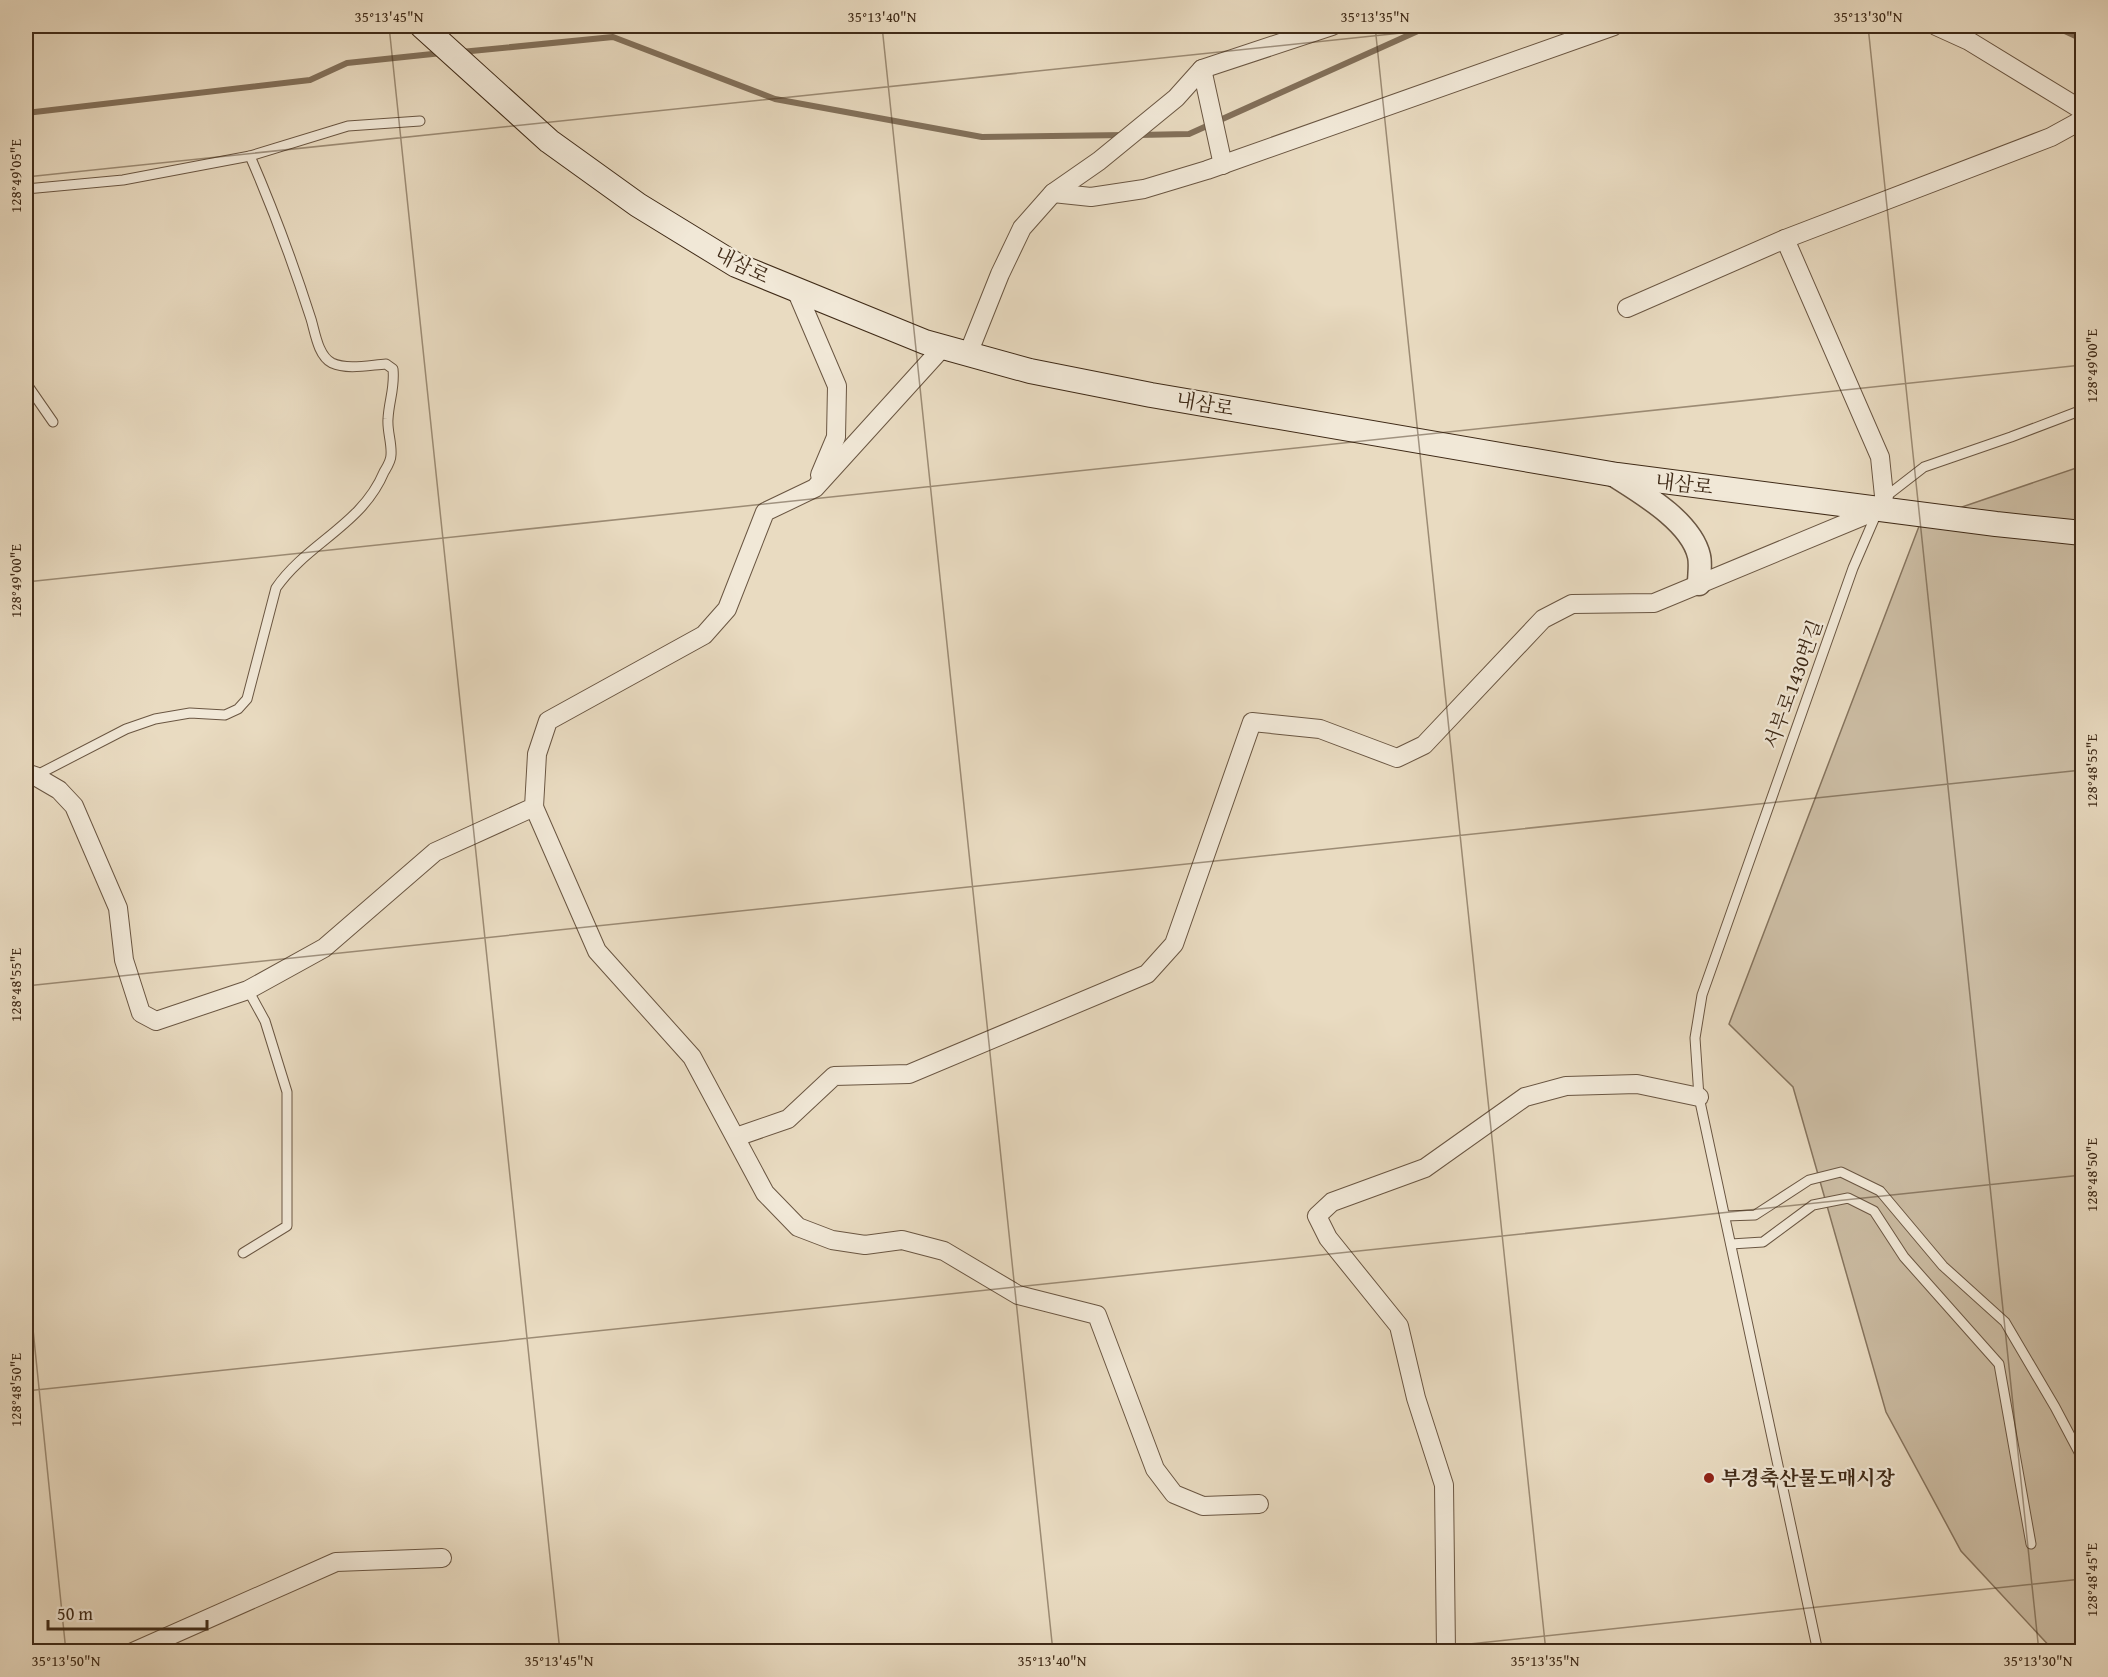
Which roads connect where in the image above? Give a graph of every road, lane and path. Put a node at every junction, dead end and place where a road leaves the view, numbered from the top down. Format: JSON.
{"nodes":[{"id":1,"x":422,"y":26,"type":"edge"},
{"id":2,"x":1332,"y":26,"type":"edge"},
{"id":3,"x":1614,"y":26,"type":"edge"},
{"id":4,"x":1936,"y":26,"type":"edge"},
{"id":5,"x":1204,"y":76,"type":"junction"},
{"id":6,"x":2082,"y":110,"type":"edge"},
{"id":7,"x":2082,"y":120,"type":"edge"},
{"id":8,"x":420,"y":121,"type":"dead end"},
{"id":9,"x":250,"y":156,"type":"junction"},
{"id":10,"x":1224,"y":165,"type":"junction"},
{"id":11,"x":26,"y":189,"type":"edge"},
{"id":12,"x":1053,"y":193,"type":"junction"},
{"id":13,"x":1785,"y":239,"type":"junction"},
{"id":14,"x":796,"y":290,"type":"junction"},
{"id":15,"x":1627,"y":308,"type":"dead end"},
{"id":16,"x":943,"y":347,"type":"junction"},
{"id":17,"x":968,"y":354,"type":"junction"},
{"id":18,"x":26,"y":383,"type":"edge"},
{"id":19,"x":2082,"y":410,"type":"edge"},
{"id":20,"x":53,"y":422,"type":"dead end"},
{"id":21,"x":1612,"y":474,"type":"junction"},
{"id":22,"x":815,"y":488,"type":"junction"},
{"id":23,"x":1882,"y":503,"type":"junction"},
{"id":24,"x":2082,"y":533,"type":"edge"},
{"id":25,"x":1699,"y":584,"type":"junction"},
{"id":26,"x":30,"y":774,"type":"edge"},
{"id":27,"x":534,"y":807,"type":"junction"},
{"id":28,"x":248,"y":990,"type":"junction"},
{"id":29,"x":1700,"y":1097,"type":"junction"},
{"id":30,"x":736,"y":1137,"type":"junction"},
{"id":31,"x":1725,"y":1216,"type":"junction"},
{"id":32,"x":1731,"y":1244,"type":"junction"},
{"id":33,"x":243,"y":1253,"type":"dead end"},
{"id":34,"x":2082,"y":1458,"type":"edge"},
{"id":35,"x":1259,"y":1504,"type":"dead end"},
{"id":36,"x":2031,"y":1544,"type":"dead end"},
{"id":37,"x":442,"y":1558,"type":"dead end"},
{"id":38,"x":133,"y":1652,"type":"edge"},
{"id":39,"x":1446,"y":1652,"type":"edge"},
{"id":40,"x":1818,"y":1652,"type":"edge"}],
"edges":[{"from":1,"to":14,"type":"main road","name":"내삼로"},
{"from":2,"to":5,"type":"street"},
{"from":3,"to":10,"type":"street"},
{"from":4,"to":6,"type":"street"},
{"from":5,"to":10,"type":"street"},
{"from":5,"to":12,"type":"street"},
{"from":7,"to":13,"type":"street"},
{"from":8,"to":9,"type":"lane"},
{"from":9,"to":11,"type":"lane"},
{"from":9,"to":26,"type":"lane"},
{"from":10,"to":12,"type":"street"},
{"from":12,"to":17,"type":"street"},
{"from":13,"to":15,"type":"street"},
{"from":13,"to":23,"type":"street"},
{"from":14,"to":16,"type":"main road","name":"내삼로"},
{"from":14,"to":22,"type":"street"},
{"from":16,"to":17,"type":"main road","name":"내삼로"},
{"from":16,"to":22,"type":"street"},
{"from":17,"to":21,"type":"main road","name":"내삼로"},
{"from":18,"to":20,"type":"lane"},
{"from":19,"to":23,"type":"lane"},
{"from":21,"to":23,"type":"main road","name":"내삼로"},
{"from":21,"to":25,"type":"street"},
{"from":22,"to":27,"type":"street"},
{"from":23,"to":24,"type":"main road","name":"내삼로"},
{"from":23,"to":25,"type":"street"},
{"from":23,"to":29,"type":"lane","name":"서부로1430번길"},
{"from":25,"to":30,"type":"street"},
{"from":26,"to":28,"type":"street"},
{"from":27,"to":28,"type":"street"},
{"from":27,"to":30,"type":"street"},
{"from":28,"to":33,"type":"lane"},
{"from":29,"to":31,"type":"lane","name":"서부로1430번길"},
{"from":29,"to":39,"type":"street"},
{"from":30,"to":35,"type":"street"},
{"from":31,"to":32,"type":"lane","name":"서부로1430번길"},
{"from":31,"to":34,"type":"lane"},
{"from":32,"to":36,"type":"lane"},
{"from":32,"to":40,"type":"lane","name":"서부로1430번길"},
{"from":37,"to":38,"type":"street"}]}
